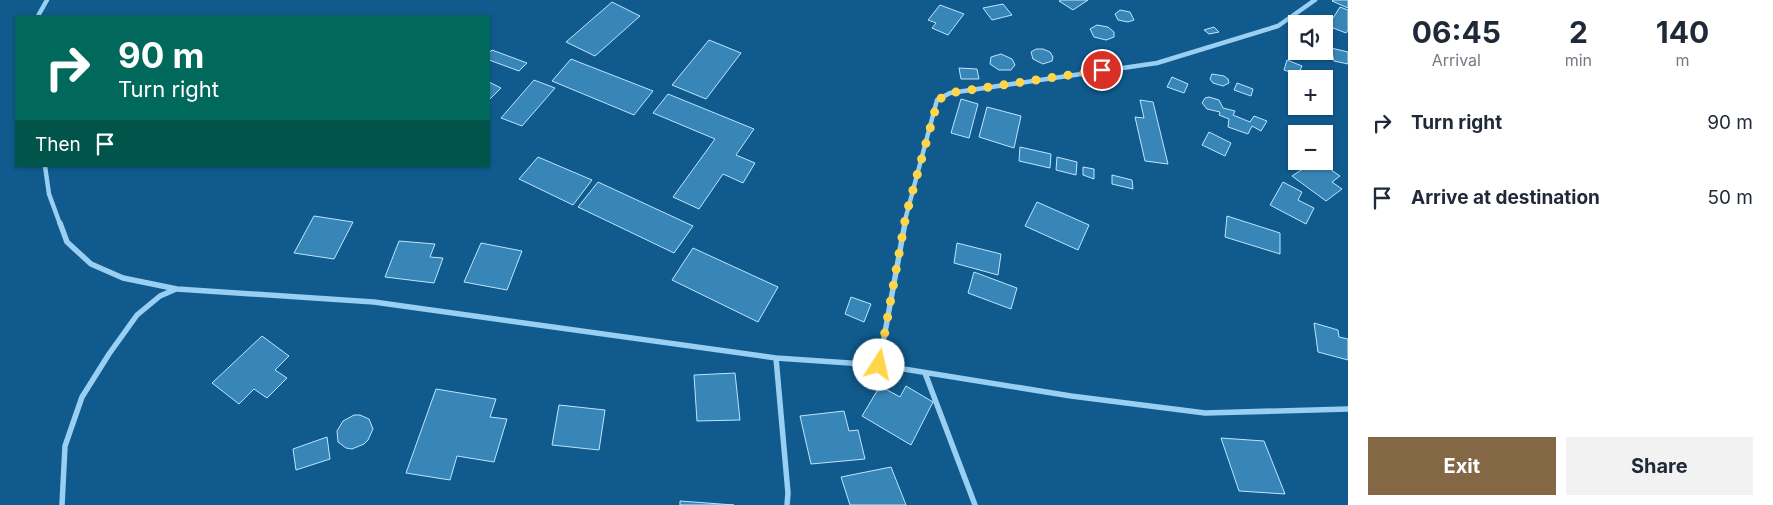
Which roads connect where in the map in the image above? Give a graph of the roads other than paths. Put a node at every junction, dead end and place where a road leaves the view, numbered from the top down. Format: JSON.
{"nodes":[{"id":1,"x":47,"y":0,"type":"edge"},
{"id":2,"x":1315,"y":0,"type":"edge"},
{"id":3,"x":39,"y":15,"type":"edge"},
{"id":4,"x":45,"y":167,"type":"edge"},
{"id":5,"x":176,"y":289,"type":"junction"},
{"id":6,"x":776,"y":358,"type":"junction"},
{"id":7,"x":879,"y":365,"type":"junction"},
{"id":8,"x":925,"y":373,"type":"junction"},
{"id":9,"x":1348,"y":409,"type":"edge"},
{"id":10,"x":62,"y":505,"type":"edge"},
{"id":11,"x":787,"y":505,"type":"edge"},
{"id":12,"x":975,"y":505,"type":"edge"}],
"edges":[{"from":1,"to":3,"type":"street"},
{"from":2,"to":7,"type":"street"},
{"from":4,"to":5,"type":"street"},
{"from":5,"to":6,"type":"street"},
{"from":5,"to":10,"type":"street"},
{"from":6,"to":7,"type":"street"},
{"from":6,"to":11,"type":"street"},
{"from":7,"to":8,"type":"street"},
{"from":8,"to":9,"type":"street"},
{"from":8,"to":12,"type":"street"}]}
